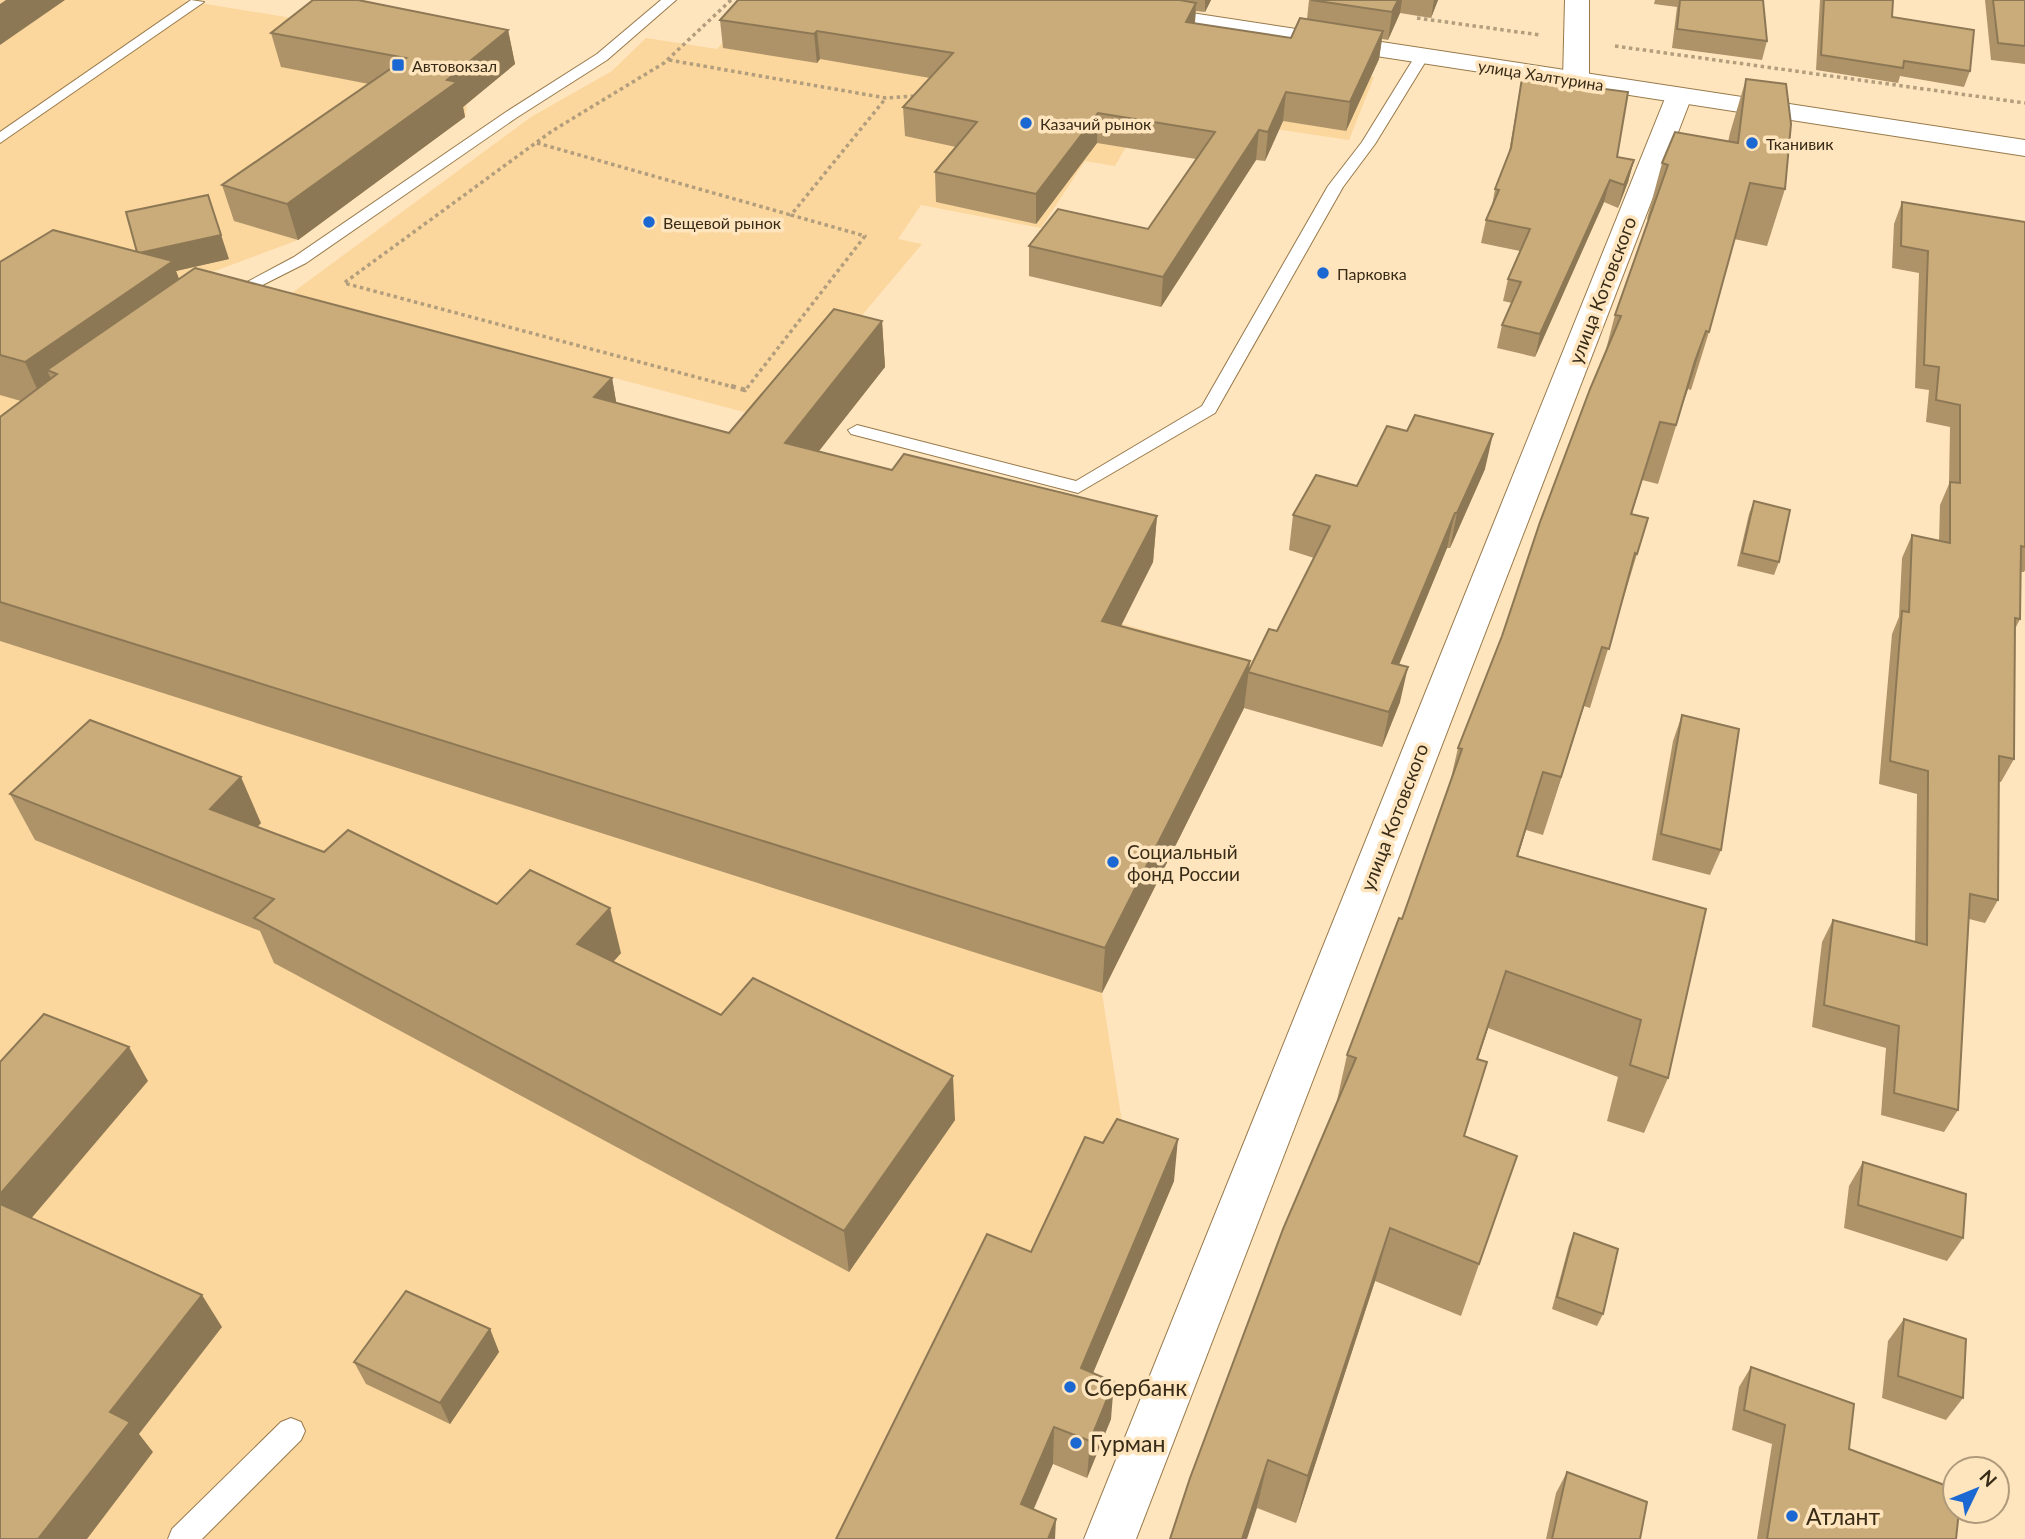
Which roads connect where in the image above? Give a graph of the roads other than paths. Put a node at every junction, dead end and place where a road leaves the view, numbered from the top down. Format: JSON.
{"nodes":[{"id":1,"x":669,"y":0,"type":"edge"},
{"id":2,"x":1058,"y":0,"type":"edge"},
{"id":3,"x":1577,"y":0,"type":"edge"},
{"id":4,"x":198,"y":2,"type":"dead end"},
{"id":5,"x":1422,"y":56,"type":"junction"},
{"id":6,"x":1576,"y":80,"type":"junction"},
{"id":7,"x":1679,"y":96,"type":"junction"},
{"id":8,"x":0,"y":139,"type":"edge"},
{"id":9,"x":2025,"y":148,"type":"edge"},
{"id":10,"x":216,"y":302,"type":"edge"},
{"id":11,"x":857,"y":430,"type":"dead end"},
{"id":12,"x":291,"y":1432,"type":"dead end"},
{"id":13,"x":182,"y":1539,"type":"edge"},
{"id":14,"x":1110,"y":1539,"type":"edge"}],
"edges":[{"from":1,"to":10,"type":"lane"},
{"from":2,"to":5,"type":"street","name":"улица Халтурина"},
{"from":3,"to":6,"type":"street"},
{"from":4,"to":8,"type":"lane"},
{"from":5,"to":6,"type":"street","name":"улица Халтурина"},
{"from":5,"to":11,"type":"lane"},
{"from":6,"to":7,"type":"street","name":"улица Халтурина"},
{"from":7,"to":9,"type":"street","name":"улица Халтурина"},
{"from":7,"to":14,"type":"street","name":"улица Котовского"},
{"from":12,"to":13,"type":"lane"}]}
